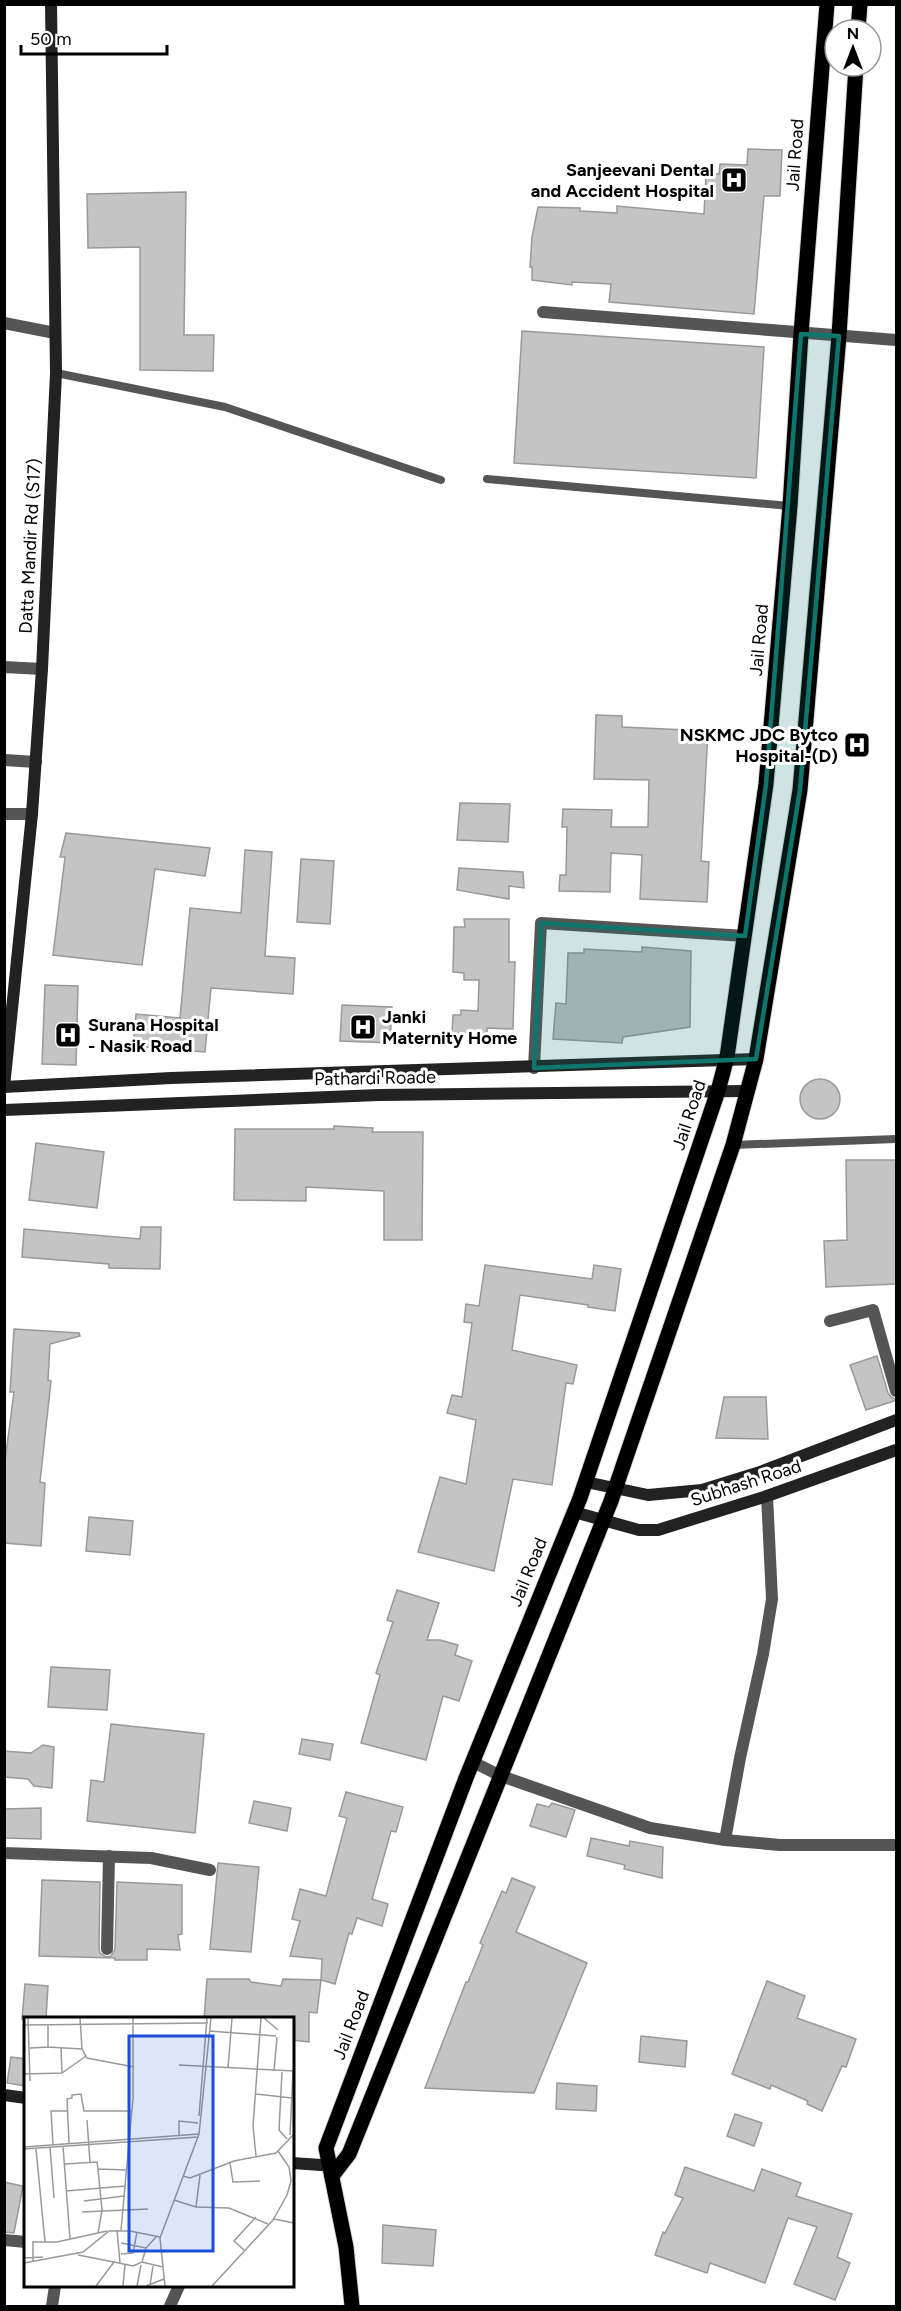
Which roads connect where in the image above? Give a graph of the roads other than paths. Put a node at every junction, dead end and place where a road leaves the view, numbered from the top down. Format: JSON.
{"nodes":[{"id":1,"x":51,"y":4,"type":"edge"},
{"id":2,"x":826,"y":4,"type":"edge"},
{"id":3,"x":855,"y":78,"type":"edge"},
{"id":4,"x":543,"y":312,"type":"dead end"},
{"id":5,"x":4,"y":323,"type":"edge"},
{"id":6,"x":55,"y":333,"type":"junction"},
{"id":7,"x":801,"y":334,"type":"junction"},
{"id":8,"x":838,"y":336,"type":"junction"},
{"id":9,"x":897,"y":340,"type":"edge"},
{"id":10,"x":56,"y":373,"type":"junction"},
{"id":11,"x":487,"y":479,"type":"dead end"},
{"id":12,"x":441,"y":480,"type":"dead end"},
{"id":13,"x":790,"y":506,"type":"junction"},
{"id":14,"x":4,"y":667,"type":"edge"},
{"id":15,"x":42,"y":669,"type":"junction"},
{"id":16,"x":4,"y":760,"type":"edge"},
{"id":17,"x":36,"y":762,"type":"junction"},
{"id":18,"x":4,"y":814,"type":"edge"},
{"id":19,"x":32,"y":814,"type":"junction"},
{"id":20,"x":745,"y":936,"type":"junction"},
{"id":21,"x":756,"y":1059,"type":"junction"},
{"id":22,"x":726,"y":1061,"type":"junction"},
{"id":23,"x":534,"y":1068,"type":"junction"},
{"id":24,"x":4,"y":1087,"type":"edge"},
{"id":25,"x":718,"y":1091,"type":"junction"},
{"id":26,"x":747,"y":1091,"type":"junction"},
{"id":27,"x":4,"y":1110,"type":"edge"},
{"id":28,"x":897,"y":1139,"type":"edge"},
{"id":29,"x":733,"y":1145,"type":"junction"},
{"id":30,"x":830,"y":1321,"type":"dead end"},
{"id":31,"x":897,"y":1391,"type":"edge"},
{"id":32,"x":897,"y":1420,"type":"edge"},
{"id":33,"x":897,"y":1450,"type":"edge"},
{"id":34,"x":586,"y":1482,"type":"junction"},
{"id":35,"x":615,"y":1489,"type":"junction"},
{"id":36,"x":767,"y":1496,"type":"junction"},
{"id":37,"x":574,"y":1512,"type":"junction"},
{"id":38,"x":604,"y":1520,"type":"junction"},
{"id":39,"x":472,"y":1761,"type":"junction"},
{"id":40,"x":501,"y":1776,"type":"junction"},
{"id":41,"x":725,"y":1840,"type":"junction"},
{"id":42,"x":897,"y":1845,"type":"edge"},
{"id":43,"x":4,"y":1853,"type":"edge"},
{"id":44,"x":109,"y":1856,"type":"junction"},
{"id":45,"x":210,"y":1869,"type":"dead end"},
{"id":46,"x":404,"y":1940,"type":"junction"},
{"id":47,"x":107,"y":1949,"type":"dead end"},
{"id":48,"x":430,"y":1951,"type":"junction"},
{"id":49,"x":4,"y":2095,"type":"edge"},
{"id":50,"x":24,"y":2098,"type":"edge"},
{"id":51,"x":294,"y":2163,"type":"edge"},
{"id":52,"x":334,"y":2169,"type":"junction"},
{"id":53,"x":4,"y":2240,"type":"edge"},
{"id":54,"x":24,"y":2242,"type":"edge"},
{"id":55,"x":55,"y":2287,"type":"edge"},
{"id":56,"x":179,"y":2287,"type":"edge"},
{"id":57,"x":170,"y":2306,"type":"edge"},
{"id":58,"x":52,"y":2307,"type":"edge"},
{"id":59,"x":352,"y":2307,"type":"edge"}],
"edges":[{"from":1,"to":6,"type":"street","name":"Datta Mandir Rd (S17)"},
{"from":2,"to":7,"type":"main road","name":"Jail Road"},
{"from":3,"to":8,"type":"main road"},
{"from":4,"to":7,"type":"street"},
{"from":5,"to":6,"type":"street"},
{"from":6,"to":10,"type":"street","name":"Datta Mandir Rd (S17)"},
{"from":7,"to":8,"type":"street"},
{"from":7,"to":13,"type":"main road","name":"Jail Road"},
{"from":8,"to":9,"type":"street"},
{"from":8,"to":21,"type":"main road"},
{"from":10,"to":12,"type":"lane"},
{"from":10,"to":15,"type":"street","name":"Datta Mandir Rd (S17)"},
{"from":11,"to":13,"type":"lane"},
{"from":13,"to":20,"type":"main road","name":"Jail Road"},
{"from":14,"to":15,"type":"street"},
{"from":15,"to":17,"type":"street","name":"Datta Mandir Rd (S17)"},
{"from":16,"to":17,"type":"street"},
{"from":17,"to":19,"type":"street","name":"Datta Mandir Rd (S17)"},
{"from":18,"to":19,"type":"street"},
{"from":19,"to":24,"type":"street","name":"Datta Mandir Rd (S17)"},
{"from":20,"to":22,"type":"main road","name":"Jail Road"},
{"from":20,"to":23,"type":"street"},
{"from":21,"to":22,"type":"street"},
{"from":21,"to":26,"type":"main road"},
{"from":22,"to":23,"type":"street"},
{"from":22,"to":25,"type":"main road","name":"Jail Road"},
{"from":23,"to":24,"type":"street"},
{"from":25,"to":26,"type":"street","name":"Pathardi Roade"},
{"from":25,"to":27,"type":"street","name":"Pathardi Roade"},
{"from":25,"to":34,"type":"main road","name":"Jail Road"},
{"from":26,"to":29,"type":"main road"},
{"from":28,"to":29,"type":"lane"},
{"from":29,"to":35,"type":"main road"},
{"from":30,"to":31,"type":"street"},
{"from":32,"to":35,"type":"street","name":"Subhash Road"},
{"from":33,"to":36,"type":"street","name":"Subhash Road"},
{"from":34,"to":35,"type":"street","name":"Subhash Road"},
{"from":34,"to":37,"type":"main road","name":"Jail Road"},
{"from":35,"to":38,"type":"main road"},
{"from":36,"to":38,"type":"street","name":"Subhash Road"},
{"from":36,"to":41,"type":"street"},
{"from":37,"to":38,"type":"street","name":"Subhash Road"},
{"from":37,"to":39,"type":"main road","name":"Jail Road"},
{"from":38,"to":40,"type":"main road"},
{"from":39,"to":40,"type":"street"},
{"from":39,"to":46,"type":"main road","name":"Jail Road"},
{"from":40,"to":41,"type":"street"},
{"from":40,"to":48,"type":"main road"},
{"from":41,"to":42,"type":"street"},
{"from":43,"to":44,"type":"street"},
{"from":44,"to":45,"type":"street"},
{"from":44,"to":47,"type":"street"},
{"from":46,"to":48,"type":"main road"},
{"from":46,"to":52,"type":"main road","name":"Jail Road"},
{"from":48,"to":52,"type":"main road"},
{"from":49,"to":50,"type":"street"},
{"from":51,"to":52,"type":"street"},
{"from":52,"to":59,"type":"main road","name":"Jail Road"},
{"from":53,"to":54,"type":"street"},
{"from":55,"to":58,"type":"street"},
{"from":56,"to":57,"type":"street"}]}
